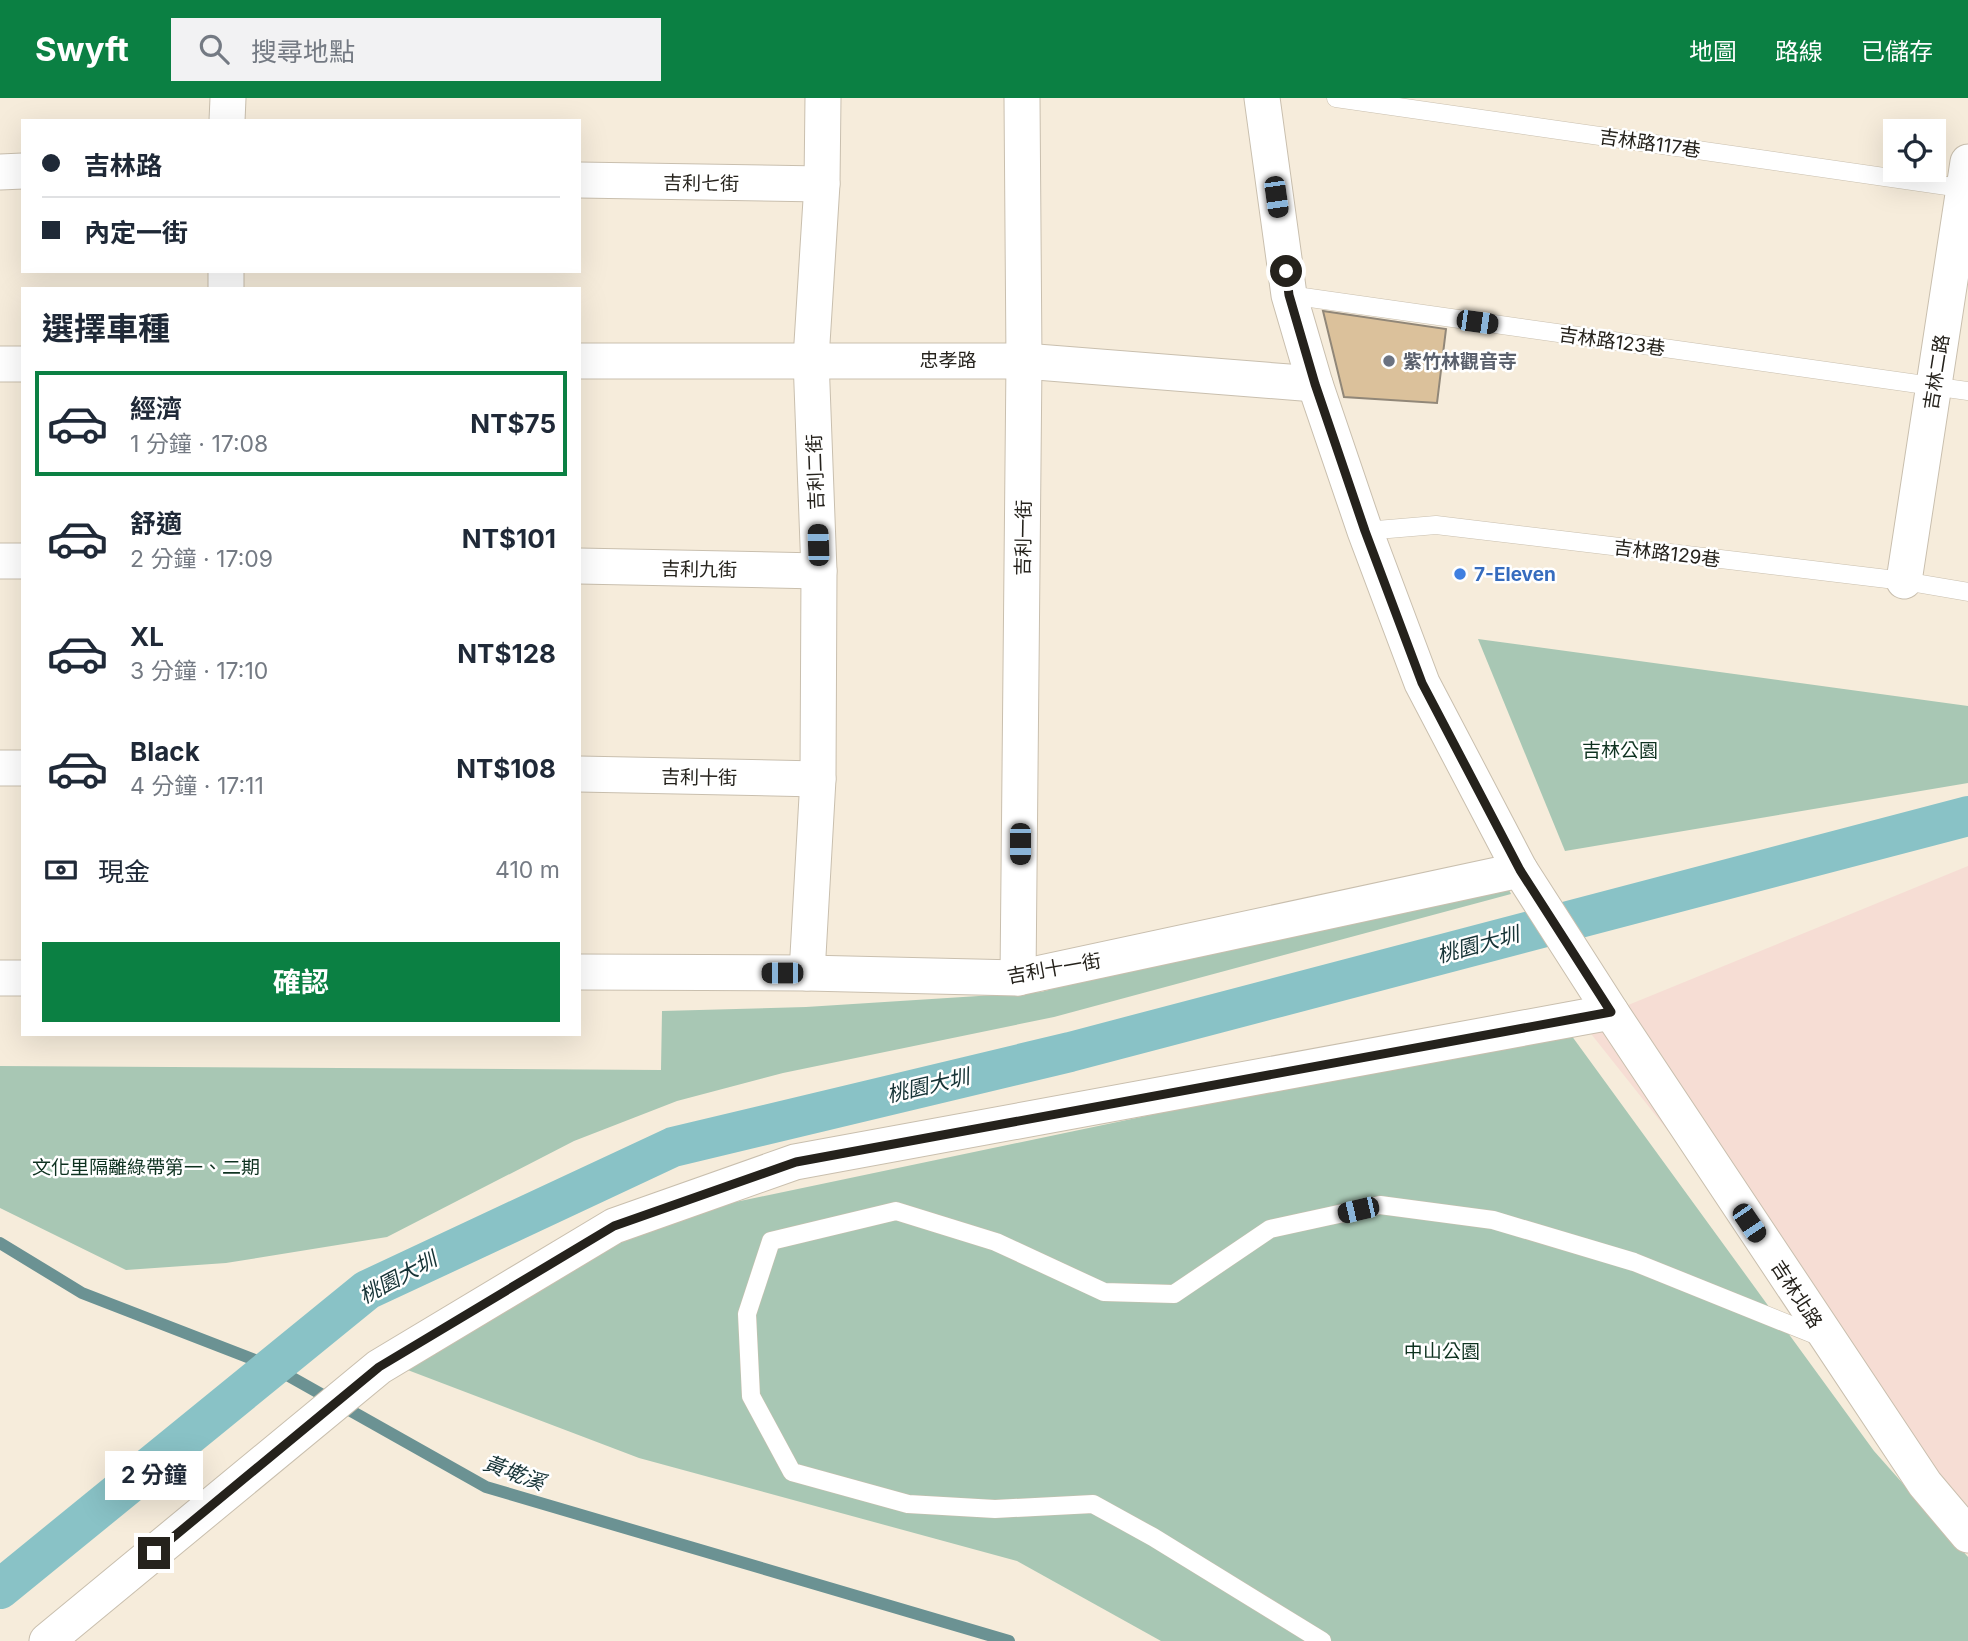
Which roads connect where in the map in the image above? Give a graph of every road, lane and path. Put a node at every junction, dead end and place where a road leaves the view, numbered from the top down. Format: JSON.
{"nodes":[{"id":1,"x":228,"y":98,"type":"edge"},
{"id":2,"x":823,"y":98,"type":"edge"},
{"id":3,"x":1022,"y":98,"type":"edge"},
{"id":4,"x":1262,"y":98,"type":"edge"},
{"id":5,"x":1336,"y":98,"type":"edge"},
{"id":6,"x":228,"y":119,"type":"edge"},
{"id":7,"x":21,"y":171,"type":"edge"},
{"id":8,"x":0,"y":172,"type":"edge"},
{"id":9,"x":581,"y":180,"type":"edge"},
{"id":10,"x":1967,"y":180,"type":"edge"},
{"id":11,"x":822,"y":184,"type":"junction"},
{"id":12,"x":1289,"y":295,"type":"junction"},
{"id":13,"x":811,"y":359,"type":"junction"},
{"id":14,"x":581,"y":361,"type":"edge"},
{"id":15,"x":1024,"y":361,"type":"junction"},
{"id":16,"x":0,"y":364,"type":"edge"},
{"id":17,"x":21,"y":364,"type":"edge"},
{"id":18,"x":1315,"y":384,"type":"junction"},
{"id":19,"x":1934,"y":386,"type":"junction"},
{"id":20,"x":1968,"y":391,"type":"edge"},
{"id":21,"x":1365,"y":531,"type":"junction"},
{"id":22,"x":0,"y":561,"type":"edge"},
{"id":23,"x":21,"y":561,"type":"edge"},
{"id":24,"x":581,"y":566,"type":"edge"},
{"id":25,"x":820,"y":571,"type":"junction"},
{"id":26,"x":1904,"y":581,"type":"junction"},
{"id":27,"x":1968,"y":593,"type":"edge"},
{"id":28,"x":0,"y":768,"type":"edge"},
{"id":29,"x":21,"y":768,"type":"edge"},
{"id":30,"x":581,"y":774,"type":"edge"},
{"id":31,"x":818,"y":779,"type":"junction"},
{"id":32,"x":1520,"y":870,"type":"junction"},
{"id":33,"x":581,"y":972,"type":"edge"},
{"id":34,"x":807,"y":973,"type":"junction"},
{"id":35,"x":0,"y":978,"type":"edge"},
{"id":36,"x":21,"y":978,"type":"edge"},
{"id":37,"x":1018,"y":978,"type":"junction"},
{"id":38,"x":1611,"y":1012,"type":"junction"},
{"id":39,"x":1827,"y":1339,"type":"junction"},
{"id":40,"x":1968,"y":1535,"type":"edge"},
{"id":41,"x":47,"y":1641,"type":"edge"},
{"id":42,"x":1322,"y":1641,"type":"edge"}],
"edges":[{"from":1,"to":6,"type":"street"},
{"from":2,"to":11,"type":"street","name":"吉利二街"},
{"from":3,"to":15,"type":"street","name":"吉利一街"},
{"from":4,"to":12,"type":"street","name":"吉林北路"},
{"from":5,"to":10,"type":"lane","name":"吉林路117巷"},
{"from":7,"to":8,"type":"street"},
{"from":9,"to":11,"type":"street","name":"吉利七街"},
{"from":10,"to":19,"type":"street","name":"吉林二路"},
{"from":11,"to":13,"type":"street","name":"吉利二街"},
{"from":12,"to":18,"type":"street","name":"吉林北路"},
{"from":12,"to":19,"type":"lane","name":"吉林路123巷"},
{"from":13,"to":14,"type":"street","name":"忠孝路"},
{"from":13,"to":15,"type":"street","name":"忠孝路"},
{"from":13,"to":25,"type":"street","name":"吉利二街"},
{"from":15,"to":18,"type":"street","name":"忠孝路"},
{"from":15,"to":37,"type":"street","name":"吉利一街"},
{"from":16,"to":17,"type":"street"},
{"from":18,"to":21,"type":"street","name":"吉林北路"},
{"from":19,"to":20,"type":"lane","name":"吉林路123巷"},
{"from":19,"to":26,"type":"street","name":"吉林二路"},
{"from":21,"to":26,"type":"lane","name":"吉林路129巷"},
{"from":21,"to":32,"type":"street","name":"吉林北路"},
{"from":22,"to":23,"type":"street"},
{"from":24,"to":25,"type":"street","name":"吉利九街"},
{"from":25,"to":31,"type":"street","name":"吉利二街"},
{"from":26,"to":27,"type":"lane","name":"吉林路129巷"},
{"from":28,"to":29,"type":"street"},
{"from":30,"to":31,"type":"street","name":"吉利十街"},
{"from":31,"to":34,"type":"street","name":"吉利二街"},
{"from":32,"to":37,"type":"street","name":"吉利十一街"},
{"from":32,"to":38,"type":"street","name":"吉林北路"},
{"from":33,"to":34,"type":"street","name":"吉利十一街"},
{"from":34,"to":37,"type":"street","name":"吉利十一街"},
{"from":35,"to":36,"type":"street"},
{"from":38,"to":39,"type":"street","name":"吉林北路"},
{"from":38,"to":41,"type":"street"},
{"from":39,"to":40,"type":"street","name":"吉林北路"},
{"from":39,"to":42,"type":"lane"}]}
